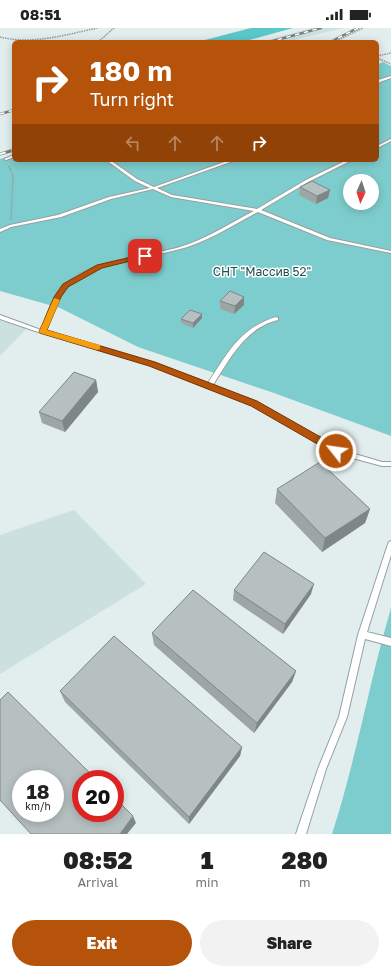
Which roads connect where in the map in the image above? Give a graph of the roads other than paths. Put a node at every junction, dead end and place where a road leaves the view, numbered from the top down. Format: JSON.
{"nodes":[{"id":1,"x":391,"y":77,"type":"edge"},
{"id":2,"x":379,"y":81,"type":"edge"},
{"id":3,"x":391,"y":140,"type":"edge"},
{"id":4,"x":379,"y":146,"type":"edge"},
{"id":5,"x":12,"y":157,"type":"edge"},
{"id":6,"x":6,"y":159,"type":"road end"},
{"id":7,"x":111,"y":162,"type":"edge"},
{"id":8,"x":228,"y":162,"type":"edge"},
{"id":9,"x":346,"y":162,"type":"edge"},
{"id":10,"x":154,"y":188,"type":"junction"},
{"id":11,"x":258,"y":210,"type":"junction"},
{"id":12,"x":0,"y":231,"type":"edge"},
{"id":13,"x":391,"y":252,"type":"edge"},
{"id":14,"x":0,"y":317,"type":"edge"},
{"id":15,"x":276,"y":319,"type":"dead end"},
{"id":16,"x":43,"y":332,"type":"junction"},
{"id":17,"x":209,"y":386,"type":"junction"},
{"id":18,"x":391,"y":464,"type":"edge"},
{"id":19,"x":391,"y":544,"type":"edge"},
{"id":20,"x":362,"y":635,"type":"junction"},
{"id":21,"x":391,"y":642,"type":"edge"},
{"id":22,"x":301,"y":834,"type":"edge"}],
"edges":[{"from":1,"to":2,"type":"lane"},
{"from":3,"to":4,"type":"lane"},
{"from":5,"to":6,"type":"lane"},
{"from":7,"to":10,"type":"lane"},
{"from":8,"to":10,"type":"lane"},
{"from":9,"to":11,"type":"lane"},
{"from":10,"to":11,"type":"lane"},
{"from":10,"to":12,"type":"lane"},
{"from":11,"to":13,"type":"lane"},
{"from":11,"to":16,"type":"lane"},
{"from":14,"to":16,"type":"lane"},
{"from":15,"to":17,"type":"lane"},
{"from":16,"to":17,"type":"lane"},
{"from":17,"to":18,"type":"lane"},
{"from":19,"to":20,"type":"lane"},
{"from":20,"to":21,"type":"lane"},
{"from":20,"to":22,"type":"lane"}]}
